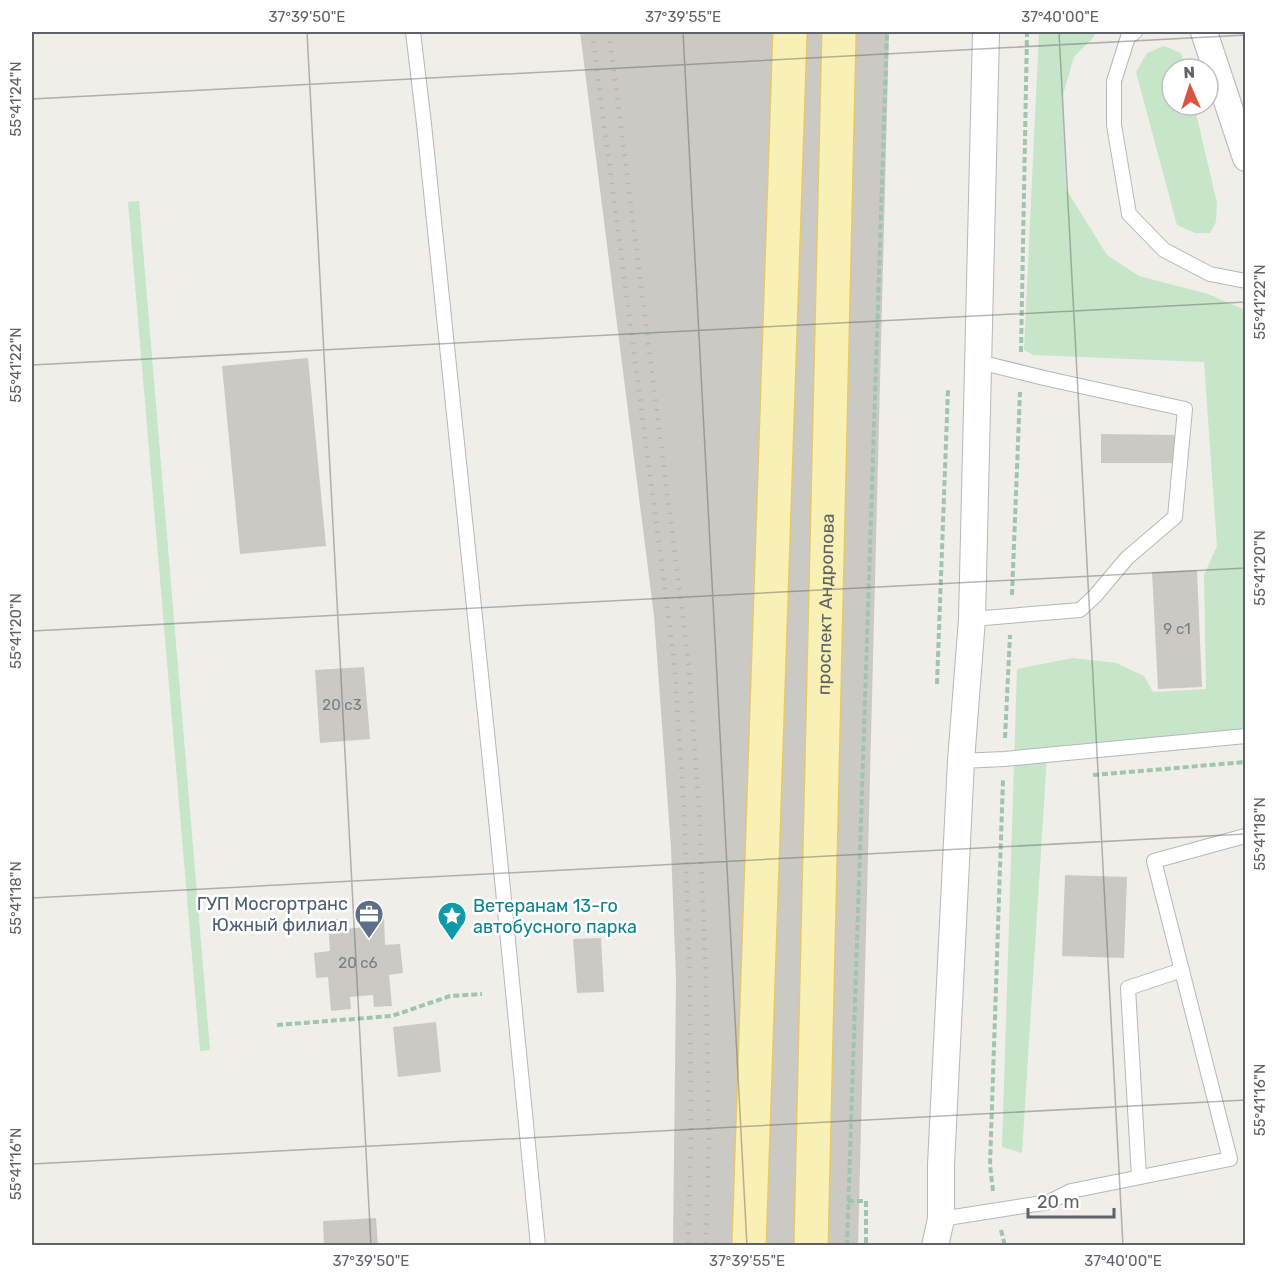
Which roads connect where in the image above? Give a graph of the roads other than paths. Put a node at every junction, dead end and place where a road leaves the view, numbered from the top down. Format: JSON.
{"nodes":[{"id":1,"x":413,"y":32,"type":"edge"},
{"id":2,"x":790,"y":32,"type":"edge"},
{"id":3,"x":839,"y":32,"type":"edge"},
{"id":4,"x":986,"y":32,"type":"edge"},
{"id":5,"x":1135,"y":32,"type":"edge"},
{"id":6,"x":1204,"y":32,"type":"edge"},
{"id":7,"x":1245,"y":158,"type":"edge"},
{"id":8,"x":1245,"y":281,"type":"edge"},
{"id":9,"x":979,"y":362,"type":"junction"},
{"id":10,"x":972,"y":618,"type":"junction"},
{"id":11,"x":1245,"y":736,"type":"edge"},
{"id":12,"x":961,"y":761,"type":"junction"},
{"id":13,"x":1245,"y":837,"type":"edge"},
{"id":14,"x":1182,"y":970,"type":"junction"},
{"id":15,"x":1138,"y":1177,"type":"junction"},
{"id":16,"x":941,"y":1219,"type":"junction"},
{"id":17,"x":538,"y":1245,"type":"edge"},
{"id":18,"x":749,"y":1245,"type":"edge"},
{"id":19,"x":811,"y":1245,"type":"edge"},
{"id":20,"x":935,"y":1245,"type":"edge"},
{"id":21,"x":953,"y":1245,"type":"edge"}],
"edges":[{"from":1,"to":17,"type":"lane"},
{"from":2,"to":18,"type":"main road"},
{"from":3,"to":19,"type":"main road","name":"проспект Андропова"},
{"from":4,"to":9,"type":"street"},
{"from":5,"to":8,"type":"lane"},
{"from":6,"to":7,"type":"street"},
{"from":9,"to":10,"type":"street"},
{"from":9,"to":10,"type":"lane"},
{"from":10,"to":12,"type":"street"},
{"from":11,"to":12,"type":"lane"},
{"from":12,"to":16,"type":"street"},
{"from":13,"to":14,"type":"lane"},
{"from":14,"to":15,"type":"lane"},
{"from":14,"to":15,"type":"lane"},
{"from":15,"to":16,"type":"lane"},
{"from":16,"to":20,"type":"street"},
{"from":16,"to":21,"type":"street"}]}
